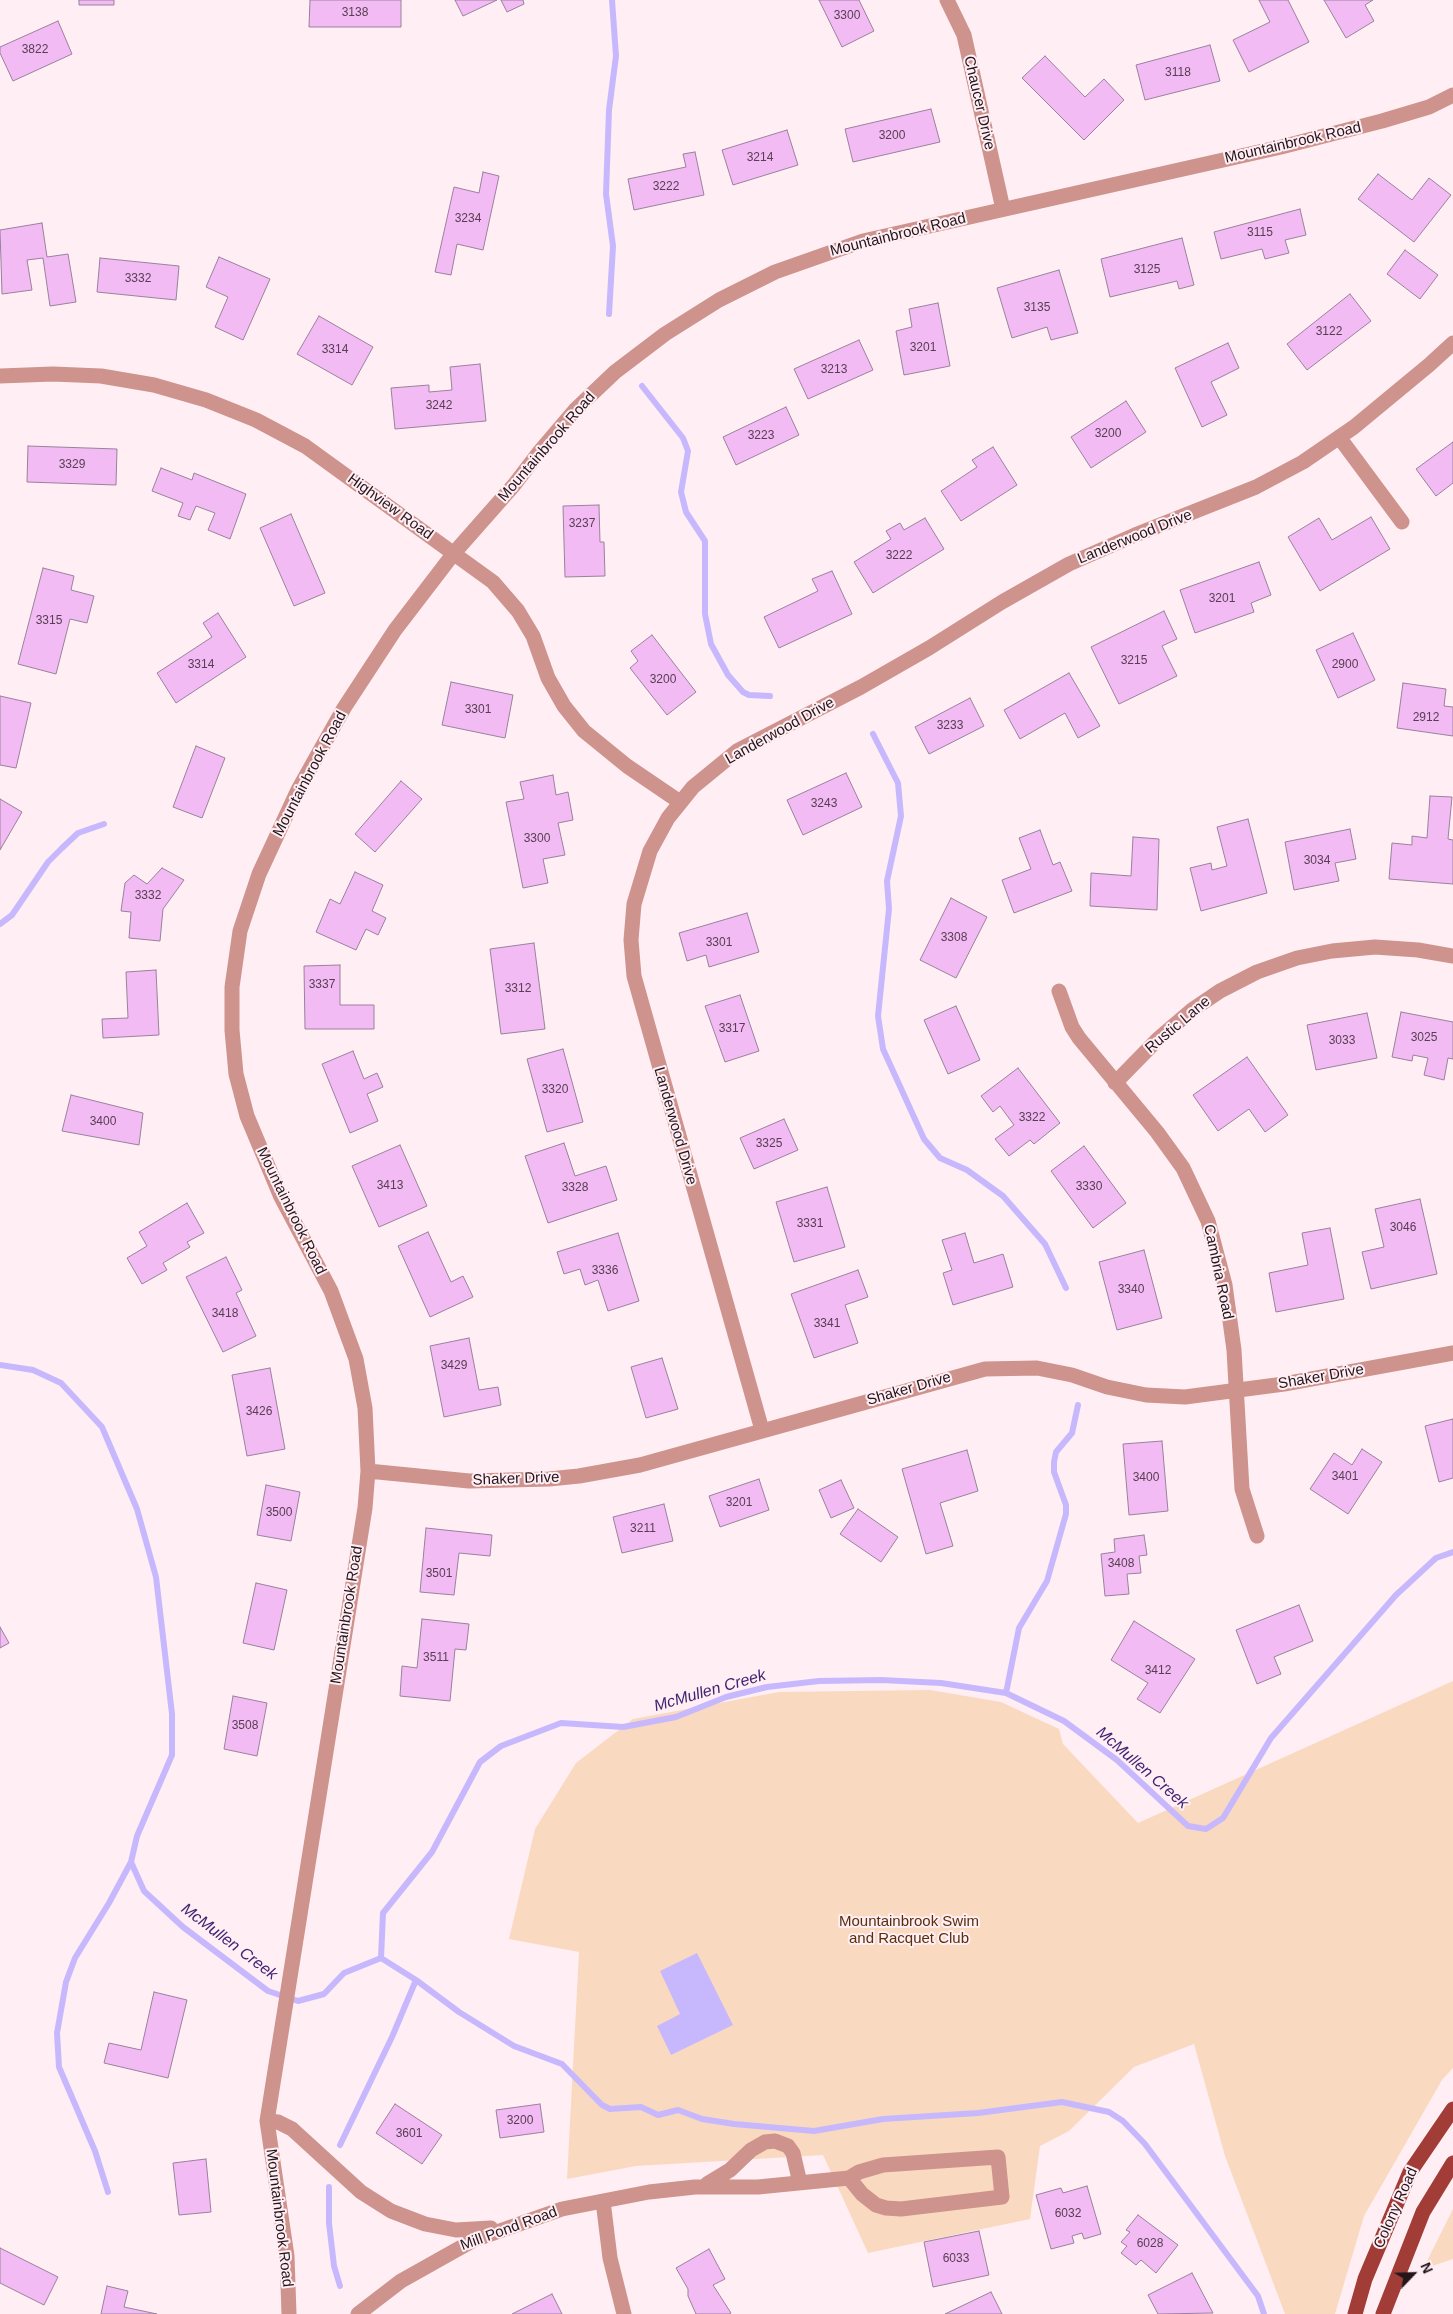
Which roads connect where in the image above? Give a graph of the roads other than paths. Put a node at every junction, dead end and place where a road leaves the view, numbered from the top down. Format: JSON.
{"nodes":[{"id":1,"x":946,"y":0,"type":"edge"},
{"id":2,"x":1453,"y":95,"type":"edge"},
{"id":3,"x":1003,"y":209,"type":"junction"},
{"id":4,"x":1453,"y":343,"type":"edge"},
{"id":5,"x":0,"y":376,"type":"edge"},
{"id":6,"x":1339,"y":437,"type":"junction"},
{"id":7,"x":1402,"y":522,"type":"dead end"},
{"id":8,"x":454,"y":554,"type":"junction"},
{"id":9,"x":680,"y":802,"type":"junction"},
{"id":10,"x":1453,"y":956,"type":"edge"},
{"id":11,"x":1060,"y":991,"type":"dead end"},
{"id":12,"x":1115,"y":1083,"type":"junction"},
{"id":13,"x":1453,"y":1353,"type":"edge"},
{"id":14,"x":1237,"y":1391,"type":"junction"},
{"id":15,"x":762,"y":1430,"type":"junction"},
{"id":16,"x":368,"y":1471,"type":"junction"},
{"id":17,"x":1258,"y":1536,"type":"dead end"},
{"id":18,"x":1453,"y":2109,"type":"edge"},
{"id":19,"x":267,"y":2122,"type":"junction"},
{"id":20,"x":1453,"y":2164,"type":"edge"},
{"id":21,"x":849,"y":2178,"type":"junction"},
{"id":22,"x":800,"y":2183,"type":"junction"},
{"id":23,"x":703,"y":2186,"type":"junction"},
{"id":24,"x":603,"y":2201,"type":"junction"},
{"id":25,"x":518,"y":2223,"type":"junction"},
{"id":26,"x":289,"y":2314,"type":"edge"},
{"id":27,"x":358,"y":2314,"type":"edge"},
{"id":28,"x":624,"y":2314,"type":"edge"},
{"id":29,"x":1355,"y":2314,"type":"edge"},
{"id":30,"x":1383,"y":2314,"type":"edge"}],
"edges":[{"from":1,"to":3,"type":"street","name":"Chaucer Drive"},
{"from":2,"to":3,"type":"street","name":"Mountainbrook Road"},
{"from":3,"to":8,"type":"street","name":"Mountainbrook Road"},
{"from":4,"to":6,"type":"street","name":"Landerwood Drive"},
{"from":5,"to":8,"type":"street","name":"Highview Road"},
{"from":6,"to":7,"type":"street"},
{"from":6,"to":9,"type":"street","name":"Landerwood Drive"},
{"from":8,"to":9,"type":"street","name":"Highview Road"},
{"from":8,"to":16,"type":"street","name":"Mountainbrook Road"},
{"from":9,"to":15,"type":"street","name":"Landerwood Drive"},
{"from":10,"to":12,"type":"street","name":"Rustic Lane"},
{"from":11,"to":12,"type":"street","name":"Cambria Road"},
{"from":12,"to":14,"type":"street","name":"Cambria Road"},
{"from":13,"to":14,"type":"street","name":"Shaker Drive"},
{"from":14,"to":15,"type":"street","name":"Shaker Drive"},
{"from":14,"to":17,"type":"street","name":"Cambria Road"},
{"from":15,"to":16,"type":"street","name":"Shaker Drive"},
{"from":16,"to":19,"type":"street","name":"Mountainbrook Road"},
{"from":18,"to":29,"type":"main road","name":"Colony Road"},
{"from":19,"to":25,"type":"street","name":"Mountainbrook Road"},
{"from":19,"to":26,"type":"street","name":"Mountainbrook Road"},
{"from":20,"to":30,"type":"main road","name":"Colony Road"},
{"from":21,"to":21,"type":"street","name":"Mill Pond Road"},
{"from":21,"to":22,"type":"street","name":"Mill Pond Road"},
{"from":22,"to":23,"type":"street","name":"Mill Pond Road"},
{"from":22,"to":23,"type":"street"},
{"from":23,"to":24,"type":"street","name":"Mill Pond Road"},
{"from":24,"to":25,"type":"street","name":"Mill Pond Road"},
{"from":24,"to":28,"type":"street"},
{"from":25,"to":27,"type":"street","name":"Mill Pond Road"}]}
